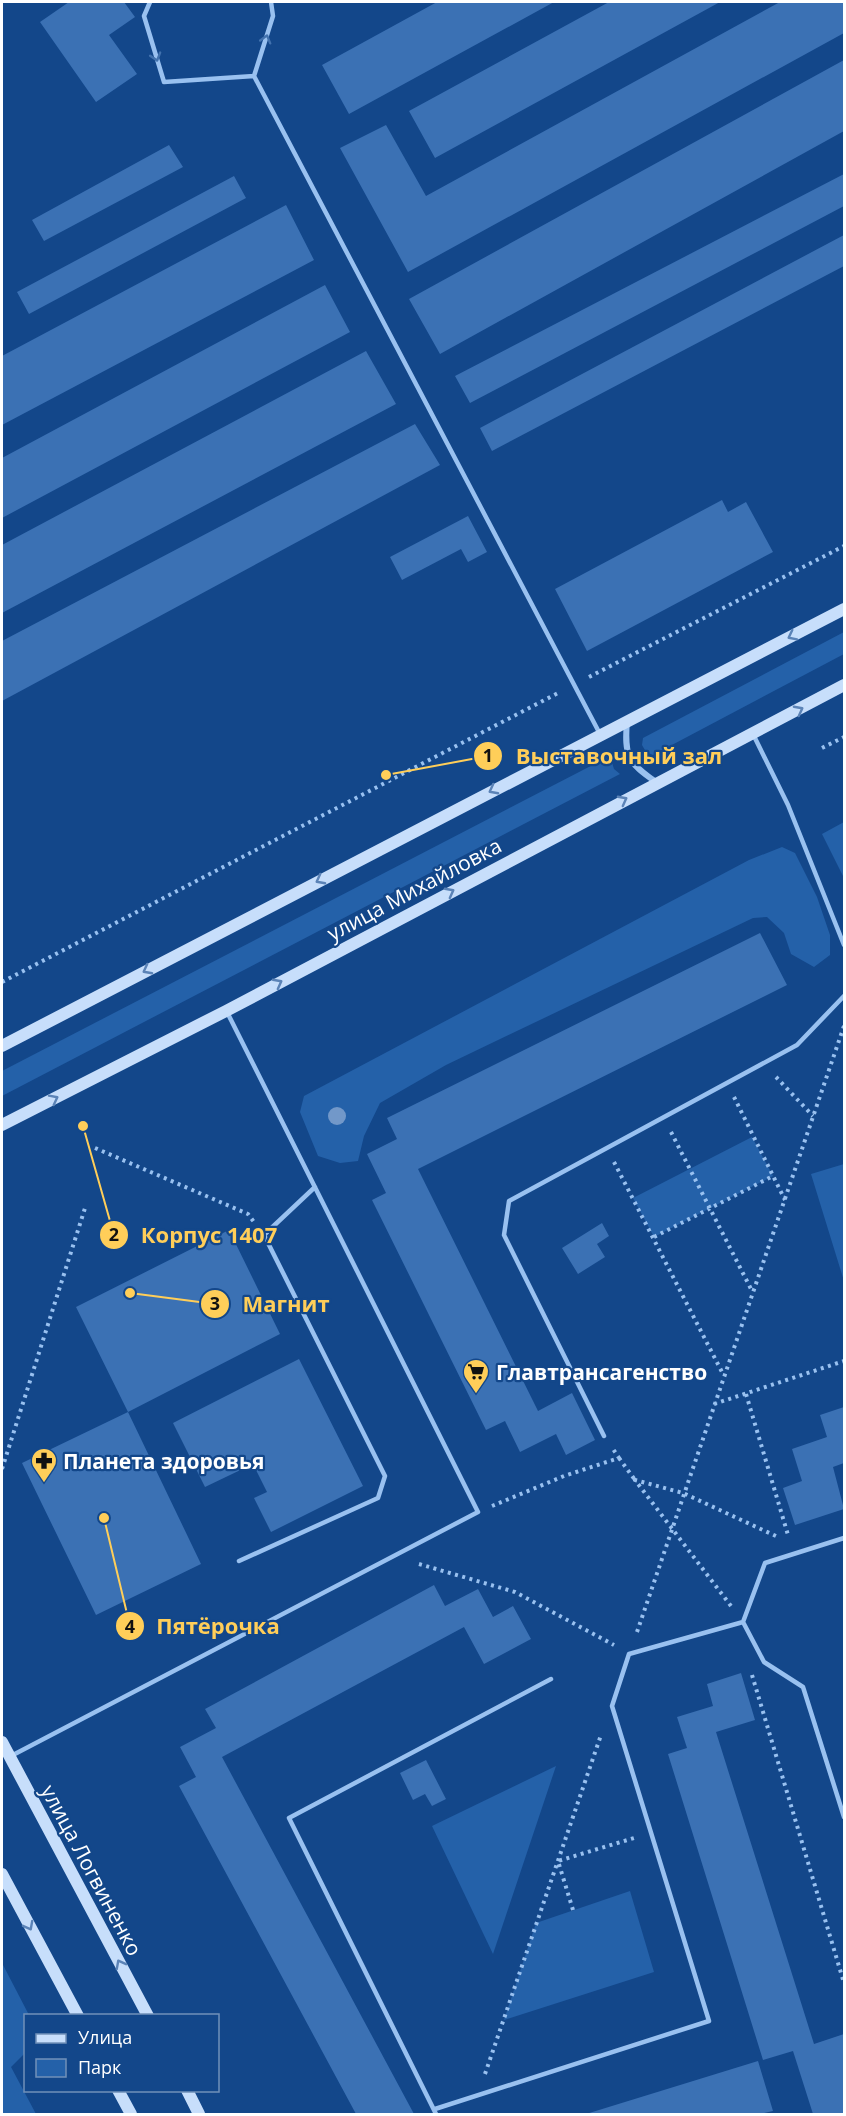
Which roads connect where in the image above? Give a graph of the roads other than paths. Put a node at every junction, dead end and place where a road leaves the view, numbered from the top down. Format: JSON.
{"nodes":[{"id":1,"x":150,"y":2,"type":"edge"},
{"id":2,"x":271,"y":2,"type":"edge"},
{"id":3,"x":254,"y":76,"type":"junction"},
{"id":4,"x":844,"y":609,"type":"edge"},
{"id":5,"x":844,"y":685,"type":"edge"},
{"id":6,"x":627,"y":720,"type":"junction"},
{"id":7,"x":600,"y":734,"type":"junction"},
{"id":8,"x":753,"y":734,"type":"junction"},
{"id":9,"x":656,"y":782,"type":"junction"},
{"id":10,"x":844,"y":945,"type":"edge"},
{"id":11,"x":844,"y":996,"type":"edge"},
{"id":12,"x":226,"y":1011,"type":"junction"},
{"id":13,"x":2,"y":1046,"type":"edge"},
{"id":14,"x":2,"y":1125,"type":"edge"},
{"id":15,"x":315,"y":1187,"type":"junction"},
{"id":16,"x":604,"y":1436,"type":"road end"},
{"id":17,"x":844,"y":1538,"type":"edge"},
{"id":18,"x":239,"y":1561,"type":"dead end"},
{"id":19,"x":743,"y":1622,"type":"junction"},
{"id":20,"x":551,"y":1679,"type":"dead end"},
{"id":21,"x":2,"y":1743,"type":"edge"},
{"id":22,"x":9,"y":1757,"type":"junction"},
{"id":23,"x":844,"y":1817,"type":"edge"},
{"id":24,"x":2,"y":1874,"type":"edge"},
{"id":25,"x":77,"y":2014,"type":"edge"},
{"id":26,"x":147,"y":2014,"type":"edge"},
{"id":27,"x":119,"y":2092,"type":"edge"},
{"id":28,"x":188,"y":2092,"type":"edge"},
{"id":29,"x":435,"y":2112,"type":"edge"},
{"id":30,"x":131,"y":2115,"type":"edge"},
{"id":31,"x":199,"y":2115,"type":"edge"}],
"edges":[{"from":1,"to":3,"type":"lane","one_way":true},
{"from":3,"to":2,"type":"lane","one_way":true},
{"from":3,"to":7,"type":"lane"},
{"from":4,"to":6,"type":"main road","one_way":true},
{"from":8,"to":5,"type":"main road","name":"улица Михайловка","one_way":true},
{"from":6,"to":7,"type":"main road"},
{"from":6,"to":9,"type":"street"},
{"from":7,"to":13,"type":"main road","one_way":true},
{"from":8,"to":9,"type":"main road","name":"улица Михайловка"},
{"from":8,"to":10,"type":"lane"},
{"from":12,"to":9,"type":"main road","name":"улица Михайловка","one_way":true},
{"from":11,"to":16,"type":"lane"},
{"from":14,"to":12,"type":"main road","name":"улица Михайловка","one_way":true},
{"from":12,"to":15,"type":"lane"},
{"from":15,"to":18,"type":"lane"},
{"from":15,"to":22,"type":"lane"},
{"from":17,"to":19,"type":"lane"},
{"from":19,"to":23,"type":"lane"},
{"from":19,"to":29,"type":"lane"},
{"from":20,"to":29,"type":"lane"},
{"from":21,"to":22,"type":"main road","name":"улица Логвиненко"},
{"from":26,"to":22,"type":"main road","name":"улица Логвиненко","one_way":true},
{"from":24,"to":25,"type":"main road","one_way":true},
{"from":27,"to":30,"type":"main road"},
{"from":28,"to":31,"type":"main road"}]}
